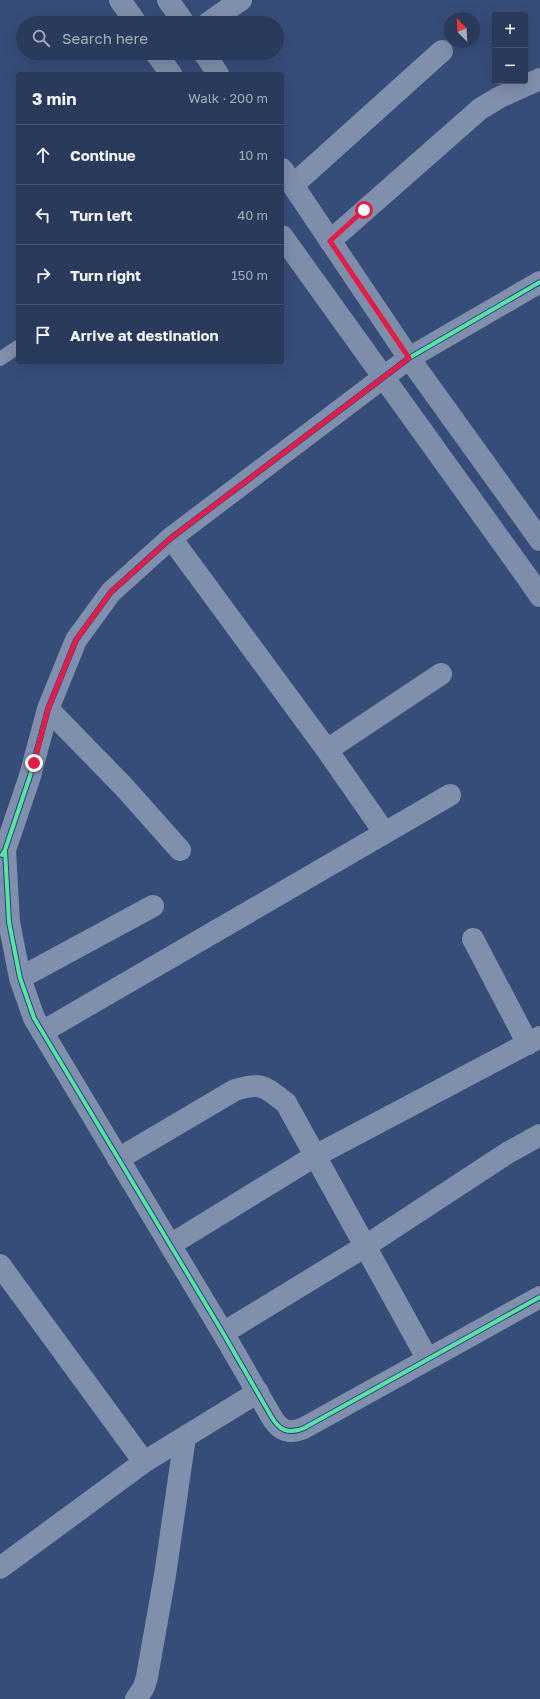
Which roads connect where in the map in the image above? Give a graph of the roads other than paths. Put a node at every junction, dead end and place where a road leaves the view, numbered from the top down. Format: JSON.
{"nodes":[{"id":1,"x":120,"y":0,"type":"edge"},
{"id":2,"x":168,"y":0,"type":"edge"},
{"id":3,"x":242,"y":0,"type":"edge"},
{"id":4,"x":131,"y":16,"type":"edge"},
{"id":5,"x":179,"y":16,"type":"edge"},
{"id":6,"x":218,"y":16,"type":"edge"},
{"id":7,"x":442,"y":51,"type":"dead end"},
{"id":8,"x":161,"y":60,"type":"edge"},
{"id":9,"x":209,"y":60,"type":"edge"},
{"id":10,"x":170,"y":72,"type":"edge"},
{"id":11,"x":217,"y":72,"type":"edge"},
{"id":12,"x":540,"y":79,"type":"edge"},
{"id":13,"x":287,"y":177,"type":"edge"},
{"id":14,"x":284,"y":239,"type":"edge"},
{"id":15,"x":330,"y":241,"type":"junction"},
{"id":16,"x":540,"y":282,"type":"edge"},
{"id":17,"x":16,"y":348,"type":"edge"},
{"id":18,"x":409,"y":358,"type":"junction"},
{"id":19,"x":0,"y":359,"type":"edge"},
{"id":20,"x":384,"y":378,"type":"junction"},
{"id":21,"x":171,"y":538,"type":"junction"},
{"id":22,"x":540,"y":540,"type":"edge"},
{"id":23,"x":540,"y":596,"type":"edge"},
{"id":24,"x":442,"y":674,"type":"dead end"},
{"id":25,"x":48,"y":709,"type":"junction"},
{"id":26,"x":327,"y":750,"type":"junction"},
{"id":27,"x":450,"y":795,"type":"dead end"},
{"id":28,"x":384,"y":832,"type":"junction"},
{"id":29,"x":180,"y":850,"type":"dead end"},
{"id":30,"x":3,"y":854,"type":"edge"},
{"id":31,"x":153,"y":906,"type":"dead end"},
{"id":32,"x":472,"y":939,"type":"dead end"},
{"id":33,"x":20,"y":978,"type":"junction"},
{"id":34,"x":42,"y":1032,"type":"junction"},
{"id":35,"x":534,"y":1041,"type":"edge"},
{"id":36,"x":540,"y":1135,"type":"edge"},
{"id":37,"x":315,"y":1156,"type":"junction"},
{"id":38,"x":118,"y":1159,"type":"junction"},
{"id":39,"x":170,"y":1245,"type":"junction"},
{"id":40,"x":364,"y":1247,"type":"junction"},
{"id":41,"x":0,"y":1265,"type":"edge"},
{"id":42,"x":540,"y":1297,"type":"edge"},
{"id":43,"x":223,"y":1333,"type":"junction"},
{"id":44,"x":427,"y":1358,"type":"junction"},
{"id":45,"x":258,"y":1392,"type":"junction"},
{"id":46,"x":185,"y":1437,"type":"junction"},
{"id":47,"x":144,"y":1462,"type":"junction"},
{"id":48,"x":0,"y":1568,"type":"edge"},
{"id":49,"x":136,"y":1699,"type":"edge"}],
"edges":[{"from":1,"to":4,"type":"main road"},
{"from":2,"to":5,"type":"main road"},
{"from":3,"to":6,"type":"street"},
{"from":7,"to":13,"type":"street"},
{"from":8,"to":10,"type":"main road"},
{"from":9,"to":11,"type":"main road"},
{"from":12,"to":15,"type":"street"},
{"from":13,"to":15,"type":"main road"},
{"from":14,"to":20,"type":"main road"},
{"from":15,"to":18,"type":"main road"},
{"from":16,"to":18,"type":"street"},
{"from":17,"to":19,"type":"lane"},
{"from":18,"to":20,"type":"street"},
{"from":18,"to":22,"type":"main road"},
{"from":20,"to":21,"type":"street"},
{"from":20,"to":23,"type":"main road"},
{"from":21,"to":25,"type":"street"},
{"from":21,"to":26,"type":"street"},
{"from":24,"to":26,"type":"street"},
{"from":25,"to":29,"type":"street"},
{"from":25,"to":30,"type":"street"},
{"from":26,"to":28,"type":"street"},
{"from":27,"to":28,"type":"street"},
{"from":28,"to":34,"type":"street"},
{"from":30,"to":33,"type":"street"},
{"from":31,"to":33,"type":"street"},
{"from":32,"to":35,"type":"street"},
{"from":33,"to":34,"type":"street"},
{"from":34,"to":38,"type":"street"},
{"from":35,"to":37,"type":"street"},
{"from":36,"to":40,"type":"street"},
{"from":37,"to":38,"type":"street"},
{"from":37,"to":39,"type":"street"},
{"from":37,"to":40,"type":"street"},
{"from":38,"to":39,"type":"street"},
{"from":39,"to":43,"type":"street"},
{"from":40,"to":43,"type":"street"},
{"from":40,"to":44,"type":"street"},
{"from":41,"to":47,"type":"street"},
{"from":42,"to":44,"type":"street"},
{"from":43,"to":45,"type":"street"},
{"from":44,"to":45,"type":"street"},
{"from":45,"to":46,"type":"street"},
{"from":46,"to":47,"type":"street"},
{"from":46,"to":49,"type":"street"},
{"from":47,"to":48,"type":"street"}]}
